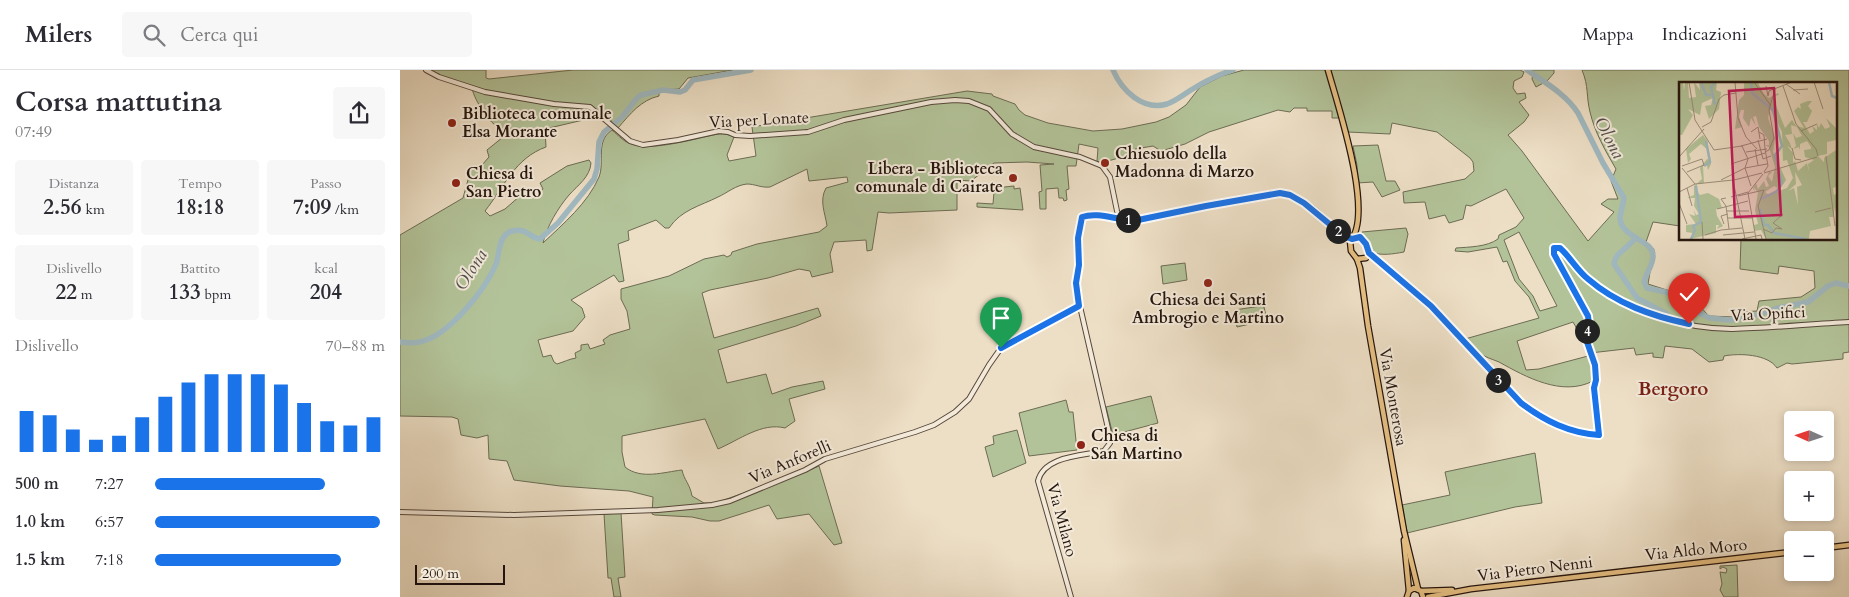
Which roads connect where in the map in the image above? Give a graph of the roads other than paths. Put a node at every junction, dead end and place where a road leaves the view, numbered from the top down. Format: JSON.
{"nodes":[{"id":1,"x":426,"y":70,"type":"edge"},
{"id":2,"x":1328,"y":70,"type":"edge"},
{"id":3,"x":1117,"y":211,"type":"junction"},
{"id":4,"x":1358,"y":211,"type":"junction"},
{"id":5,"x":1112,"y":217,"type":"junction"},
{"id":6,"x":1120,"y":218,"type":"junction"},
{"id":7,"x":1360,"y":237,"type":"junction"},
{"id":8,"x":1352,"y":240,"type":"junction"},
{"id":9,"x":1363,"y":257,"type":"junction"},
{"id":10,"x":1079,"y":306,"type":"junction"},
{"id":11,"x":1849,"y":322,"type":"edge"},
{"id":12,"x":400,"y":512,"type":"edge"},
{"id":13,"x":1404,"y":531,"type":"junction"},
{"id":14,"x":1849,"y":545,"type":"edge"},
{"id":15,"x":1834,"y":547,"type":"edge"},
{"id":16,"x":1784,"y":553,"type":"edge"},
{"id":17,"x":1602,"y":573,"type":"joint"},
{"id":18,"x":1471,"y":589,"type":"junction"},
{"id":19,"x":1420,"y":590,"type":"junction"},
{"id":20,"x":1409,"y":591,"type":"junction"},
{"id":21,"x":1071,"y":597,"type":"edge"},
{"id":22,"x":1407,"y":597,"type":"edge"},
{"id":23,"x":1422,"y":597,"type":"edge"},
{"id":24,"x":1428,"y":597,"type":"edge"}],
"edges":[{"from":1,"to":3,"type":"street","name":"Via per Lonate"},
{"from":2,"to":4,"type":"main road"},
{"from":3,"to":5,"type":"street"},
{"from":3,"to":6,"type":"street"},
{"from":4,"to":7,"type":"main road"},
{"from":4,"to":8,"type":"main road"},
{"from":5,"to":6,"type":"street"},
{"from":5,"to":10,"type":"street"},
{"from":6,"to":8,"type":"street"},
{"from":7,"to":8,"type":"main road"},
{"from":7,"to":9,"type":"main road"},
{"from":8,"to":9,"type":"main road"},
{"from":9,"to":11,"type":"street","name":"Via Opifici"},
{"from":9,"to":13,"type":"main road","name":"Via Monterosa"},
{"from":10,"to":12,"type":"street","name":"Via Anforelli"},
{"from":10,"to":21,"type":"street","name":"Via Milano"},
{"from":13,"to":19,"type":"main road","name":"Via Monterosa"},
{"from":13,"to":20,"type":"main road","name":"Via Monterosa"},
{"from":14,"to":15,"type":"main road"},
{"from":16,"to":17,"type":"main road","name":"Via Aldo Moro"},
{"from":17,"to":18,"type":"main road","name":"Via Pietro Nenni"},
{"from":18,"to":19,"type":"main road","name":"Via Pietro Nenni"},
{"from":18,"to":24,"type":"main road","name":"Via Pietro Nenni"},
{"from":19,"to":20,"type":"main road","name":"Via Pietro Nenni"},
{"from":19,"to":23,"type":"main road","name":"Via Monterosa"},
{"from":20,"to":22,"type":"main road"}]}
